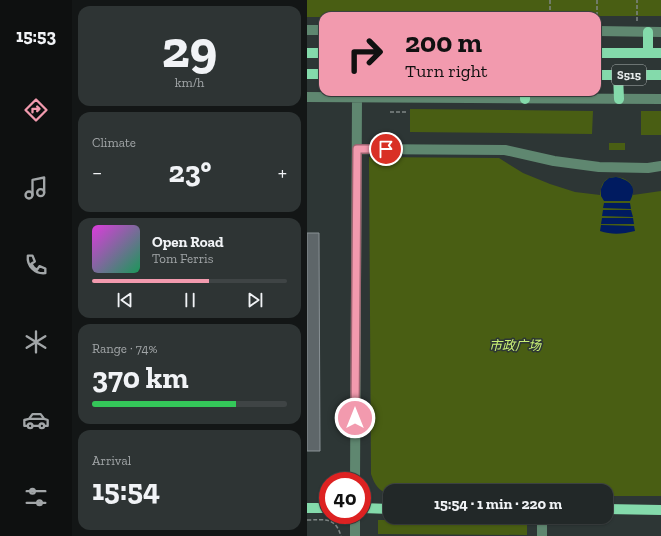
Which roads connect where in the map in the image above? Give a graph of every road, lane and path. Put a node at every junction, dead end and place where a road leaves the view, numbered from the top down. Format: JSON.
{"nodes":[{"id":1,"x":550,"y":0,"type":"edge"},
{"id":2,"x":597,"y":0,"type":"edge"},
{"id":3,"x":637,"y":0,"type":"edge"},
{"id":4,"x":550,"y":12,"type":"edge"},
{"id":5,"x":597,"y":12,"type":"edge"},
{"id":6,"x":637,"y":21,"type":"dead end"},
{"id":7,"x":307,"y":30,"type":"edge"},
{"id":8,"x":319,"y":30,"type":"edge"},
{"id":9,"x":601,"y":32,"type":"edge"},
{"id":10,"x":648,"y":32,"type":"junction"},
{"id":11,"x":661,"y":32,"type":"edge"},
{"id":12,"x":307,"y":53,"type":"edge"},
{"id":13,"x":319,"y":53,"type":"edge"},
{"id":14,"x":601,"y":53,"type":"edge"},
{"id":15,"x":648,"y":53,"type":"junction"},
{"id":16,"x":661,"y":53,"type":"edge"},
{"id":17,"x":307,"y":74,"type":"edge"},
{"id":18,"x":319,"y":74,"type":"edge"},
{"id":19,"x":601,"y":75,"type":"edge"},
{"id":20,"x":618,"y":75,"type":"junction"},
{"id":21,"x":661,"y":75,"type":"edge"},
{"id":22,"x":469,"y":96,"type":"edge"},
{"id":23,"x":548,"y":96,"type":"edge"},
{"id":24,"x":307,"y":98,"type":"edge"},
{"id":25,"x":357,"y":98,"type":"junction"},
{"id":26,"x":619,"y":99,"type":"junction"},
{"id":27,"x":661,"y":99,"type":"edge"},
{"id":28,"x":390,"y":112,"type":"dead end"},
{"id":29,"x":408,"y":112,"type":"dead end"},
{"id":30,"x":357,"y":149,"type":"junction"},
{"id":31,"x":661,"y":166,"type":"edge"},
{"id":32,"x":355,"y":472,"type":"edge"},
{"id":33,"x":307,"y":508,"type":"edge"},
{"id":34,"x":319,"y":508,"type":"edge"},
{"id":35,"x":371,"y":508,"type":"edge"},
{"id":36,"x":383,"y":508,"type":"edge"},
{"id":37,"x":613,"y":509,"type":"edge"},
{"id":38,"x":661,"y":510,"type":"edge"},
{"id":39,"x":307,"y":520,"type":"edge"},
{"id":40,"x":355,"y":524,"type":"edge"},
{"id":41,"x":542,"y":524,"type":"edge"},
{"id":42,"x":341,"y":536,"type":"edge"},
{"id":43,"x":355,"y":536,"type":"edge"},
{"id":44,"x":542,"y":536,"type":"edge"}],
"edges":[{"from":1,"to":4,"type":"path"},
{"from":2,"to":5,"type":"path"},
{"from":3,"to":6,"type":"path"},
{"from":7,"to":8,"type":"street"},
{"from":9,"to":10,"type":"street"},
{"from":10,"to":11,"type":"street"},
{"from":10,"to":15,"type":"main road"},
{"from":12,"to":13,"type":"main road"},
{"from":14,"to":15,"type":"main road","number":"S515"},
{"from":15,"to":16,"type":"main road","number":"S515"},
{"from":17,"to":18,"type":"main road"},
{"from":19,"to":20,"type":"main road","number":"S515"},
{"from":20,"to":21,"type":"main road","number":"S515"},
{"from":20,"to":26,"type":"main road"},
{"from":22,"to":25,"type":"street","number":"S515"},
{"from":23,"to":26,"type":"street","number":"S515"},
{"from":24,"to":25,"type":"street","number":"S515"},
{"from":25,"to":30,"type":"street"},
{"from":26,"to":27,"type":"street","number":"S515"},
{"from":28,"to":29,"type":"path"},
{"from":30,"to":31,"type":"street"},
{"from":30,"to":32,"type":"street"},
{"from":33,"to":34,"type":"main road"},
{"from":35,"to":36,"type":"main road"},
{"from":37,"to":38,"type":"main road"},
{"from":39,"to":42,"type":"path"},
{"from":40,"to":43,"type":"street"},
{"from":41,"to":44,"type":"street"}]}
